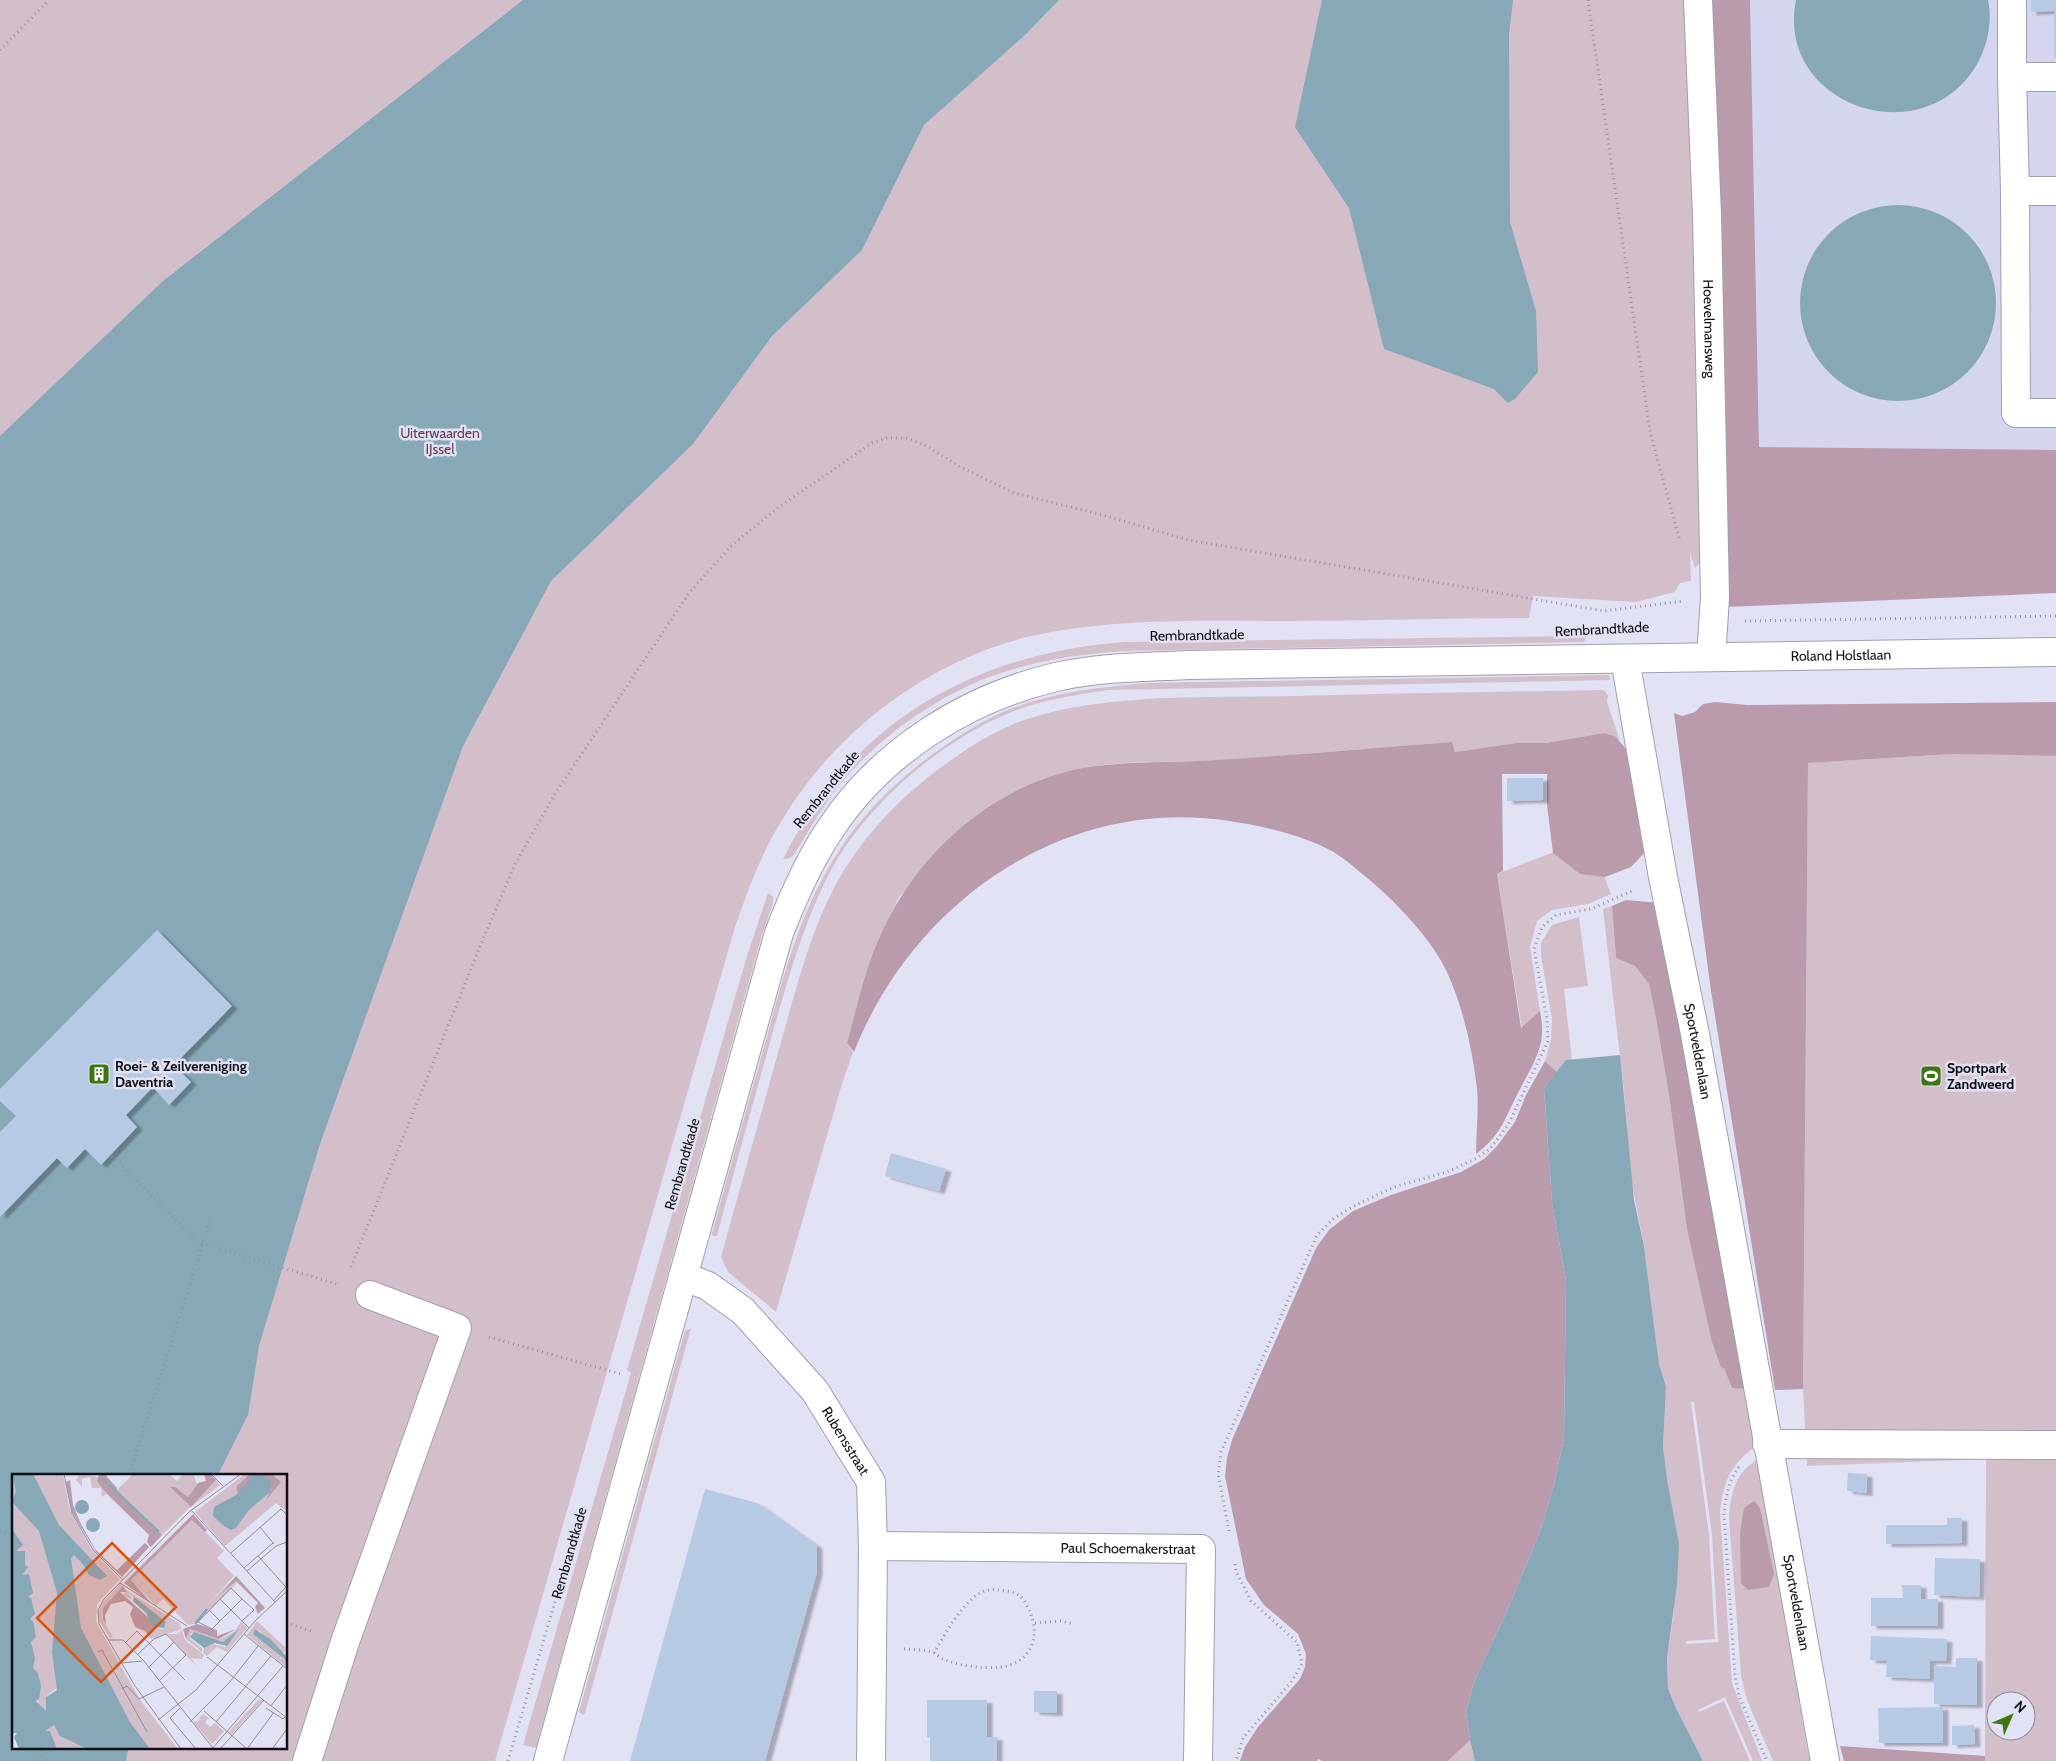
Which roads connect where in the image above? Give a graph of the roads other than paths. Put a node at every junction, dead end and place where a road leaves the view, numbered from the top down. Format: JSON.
{"nodes":[{"id":1,"x":1698,"y":0,"type":"edge"},
{"id":2,"x":2012,"y":0,"type":"edge"},
{"id":3,"x":2012,"y":77,"type":"junction"},
{"id":4,"x":2056,"y":77,"type":"edge"},
{"id":5,"x":2015,"y":191,"type":"junction"},
{"id":6,"x":2056,"y":191,"type":"edge"},
{"id":7,"x":2056,"y":413,"type":"edge"},
{"id":8,"x":2056,"y":652,"type":"edge"},
{"id":9,"x":1711,"y":657,"type":"junction"},
{"id":10,"x":1625,"y":658,"type":"junction"},
{"id":11,"x":683,"y":1276,"type":"junction"},
{"id":12,"x":370,"y":1295,"type":"dead end"},
{"id":13,"x":1767,"y":1444,"type":"junction"},
{"id":14,"x":2056,"y":1445,"type":"edge"},
{"id":15,"x":873,"y":1546,"type":"junction"},
{"id":16,"x":307,"y":1761,"type":"edge"},
{"id":17,"x":548,"y":1761,"type":"edge"},
{"id":18,"x":871,"y":1761,"type":"edge"},
{"id":19,"x":1198,"y":1761,"type":"edge"},
{"id":20,"x":1825,"y":1761,"type":"edge"}],
"edges":[{"from":1,"to":9,"type":"street","name":"Hoevelmansweg"},
{"from":2,"to":3,"type":"street"},
{"from":3,"to":4,"type":"street"},
{"from":3,"to":5,"type":"street"},
{"from":5,"to":6,"type":"street"},
{"from":5,"to":7,"type":"street"},
{"from":8,"to":9,"type":"street","name":"Roland Holstlaan"},
{"from":9,"to":10,"type":"street","name":"Roland Holstlaan"},
{"from":10,"to":11,"type":"street","name":"Rembrandtkade"},
{"from":10,"to":13,"type":"street","name":"Sportveldenlaan"},
{"from":11,"to":15,"type":"street","name":"Rubensstraat"},
{"from":11,"to":17,"type":"street","name":"Rembrandtkade"},
{"from":12,"to":16,"type":"street"},
{"from":13,"to":14,"type":"street"},
{"from":13,"to":20,"type":"street","name":"Sportveldenlaan"},
{"from":15,"to":18,"type":"street","name":"Rubensstraat"},
{"from":15,"to":19,"type":"street","name":"Paul Schoemakerstraat"}]}
